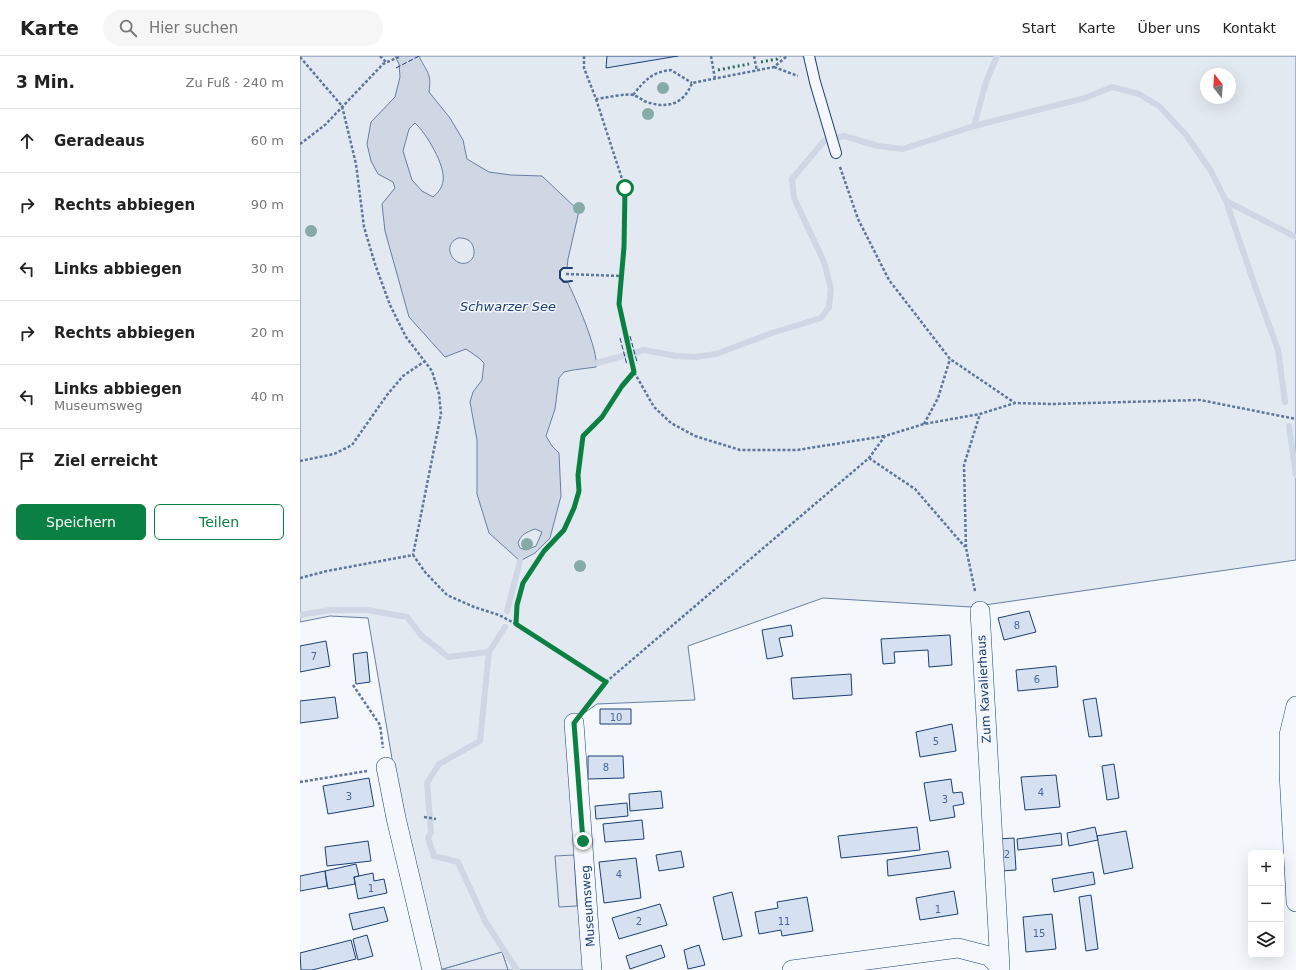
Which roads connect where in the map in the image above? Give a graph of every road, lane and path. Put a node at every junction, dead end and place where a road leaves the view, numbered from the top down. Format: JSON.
{"nodes":[{"id":1,"x":380,"y":56,"type":"edge"},
{"id":2,"x":401,"y":56,"type":"edge"},
{"id":3,"x":584,"y":56,"type":"edge"},
{"id":4,"x":711,"y":56,"type":"edge"},
{"id":5,"x":754,"y":56,"type":"edge"},
{"id":6,"x":787,"y":56,"type":"edge"},
{"id":7,"x":809,"y":56,"type":"edge"},
{"id":8,"x":300,"y":57,"type":"edge"},
{"id":9,"x":387,"y":63,"type":"junction"},
{"id":10,"x":774,"y":67,"type":"junction"},
{"id":11,"x":756,"y":71,"type":"junction"},
{"id":12,"x":715,"y":79,"type":"junction"},
{"id":13,"x":816,"y":82,"type":"junction"},
{"id":14,"x":692,"y":83,"type":"junction"},
{"id":15,"x":633,"y":95,"type":"junction"},
{"id":16,"x":596,"y":99,"type":"junction"},
{"id":17,"x":342,"y":106,"type":"junction"},
{"id":18,"x":300,"y":144,"type":"edge"},
{"id":19,"x":836,"y":154,"type":"joint"},
{"id":20,"x":566,"y":274,"type":"dead end"},
{"id":21,"x":621,"y":276,"type":"junction"},
{"id":22,"x":950,"y":359,"type":"junction"},
{"id":23,"x":425,"y":361,"type":"junction"},
{"id":24,"x":634,"y":372,"type":"junction"},
{"id":25,"x":1015,"y":403,"type":"junction"},
{"id":26,"x":980,"y":414,"type":"junction"},
{"id":27,"x":1296,"y":419,"type":"edge"},
{"id":28,"x":924,"y":424,"type":"junction"},
{"id":29,"x":885,"y":436,"type":"junction"},
{"id":30,"x":869,"y":458,"type":"junction"},
{"id":31,"x":300,"y":461,"type":"edge"},
{"id":32,"x":966,"y":548,"type":"junction"},
{"id":33,"x":413,"y":555,"type":"junction"},
{"id":34,"x":300,"y":578,"type":"edge"},
{"id":35,"x":980,"y":611,"type":"joint"},
{"id":36,"x":516,"y":624,"type":"junction"},
{"id":37,"x":606,"y":682,"type":"junction"},
{"id":38,"x":353,"y":684,"type":"dead end"},
{"id":39,"x":1296,"y":706,"type":"edge"},
{"id":40,"x":574,"y":723,"type":"joint"},
{"id":41,"x":386,"y":768,"type":"junction"},
{"id":42,"x":300,"y":782,"type":"edge"},
{"id":43,"x":424,"y":817,"type":"dead end"},
{"id":44,"x":436,"y":819,"type":"dead end"},
{"id":45,"x":1296,"y":902,"type":"edge"},
{"id":46,"x":1000,"y":969,"type":"edge"},
{"id":47,"x":432,"y":970,"type":"edge"},
{"id":48,"x":592,"y":970,"type":"edge"},
{"id":49,"x":792,"y":970,"type":"edge"}],
"edges":[{"from":1,"to":9,"type":"path"},
{"from":2,"to":9,"type":"path"},
{"from":3,"to":16,"type":"path"},
{"from":4,"to":12,"type":"path"},
{"from":5,"to":11,"type":"path"},
{"from":6,"to":10,"type":"path"},
{"from":7,"to":13,"type":"lane"},
{"from":8,"to":17,"type":"path"},
{"from":9,"to":17,"type":"path"},
{"from":10,"to":11,"type":"path"},
{"from":10,"to":13,"type":"path"},
{"from":11,"to":12,"type":"path"},
{"from":12,"to":14,"type":"path"},
{"from":13,"to":19,"type":"lane"},
{"from":14,"to":15,"type":"path"},
{"from":14,"to":15,"type":"path"},
{"from":15,"to":16,"type":"path"},
{"from":16,"to":21,"type":"path"},
{"from":17,"to":18,"type":"path"},
{"from":17,"to":23,"type":"path"},
{"from":19,"to":22,"type":"path"},
{"from":20,"to":21,"type":"path"},
{"from":21,"to":24,"type":"path"},
{"from":22,"to":25,"type":"path"},
{"from":22,"to":28,"type":"path"},
{"from":23,"to":31,"type":"path"},
{"from":23,"to":33,"type":"path"},
{"from":24,"to":29,"type":"path"},
{"from":24,"to":36,"type":"path"},
{"from":25,"to":26,"type":"path"},
{"from":25,"to":27,"type":"path"},
{"from":26,"to":28,"type":"path"},
{"from":26,"to":32,"type":"path"},
{"from":28,"to":29,"type":"path"},
{"from":29,"to":30,"type":"path"},
{"from":30,"to":32,"type":"path"},
{"from":30,"to":37,"type":"path"},
{"from":32,"to":35,"type":"path"},
{"from":33,"to":34,"type":"path"},
{"from":33,"to":36,"type":"path"},
{"from":35,"to":46,"type":"street","name":"Zum Kavalierhaus"},
{"from":36,"to":37,"type":"path"},
{"from":37,"to":40,"type":"path"},
{"from":38,"to":41,"type":"path"},
{"from":39,"to":45,"type":"street"},
{"from":40,"to":48,"type":"street","name":"Museumsweg"},
{"from":41,"to":42,"type":"path"},
{"from":41,"to":47,"type":"street"},
{"from":43,"to":44,"type":"path"},
{"from":46,"to":49,"type":"street"}]}
